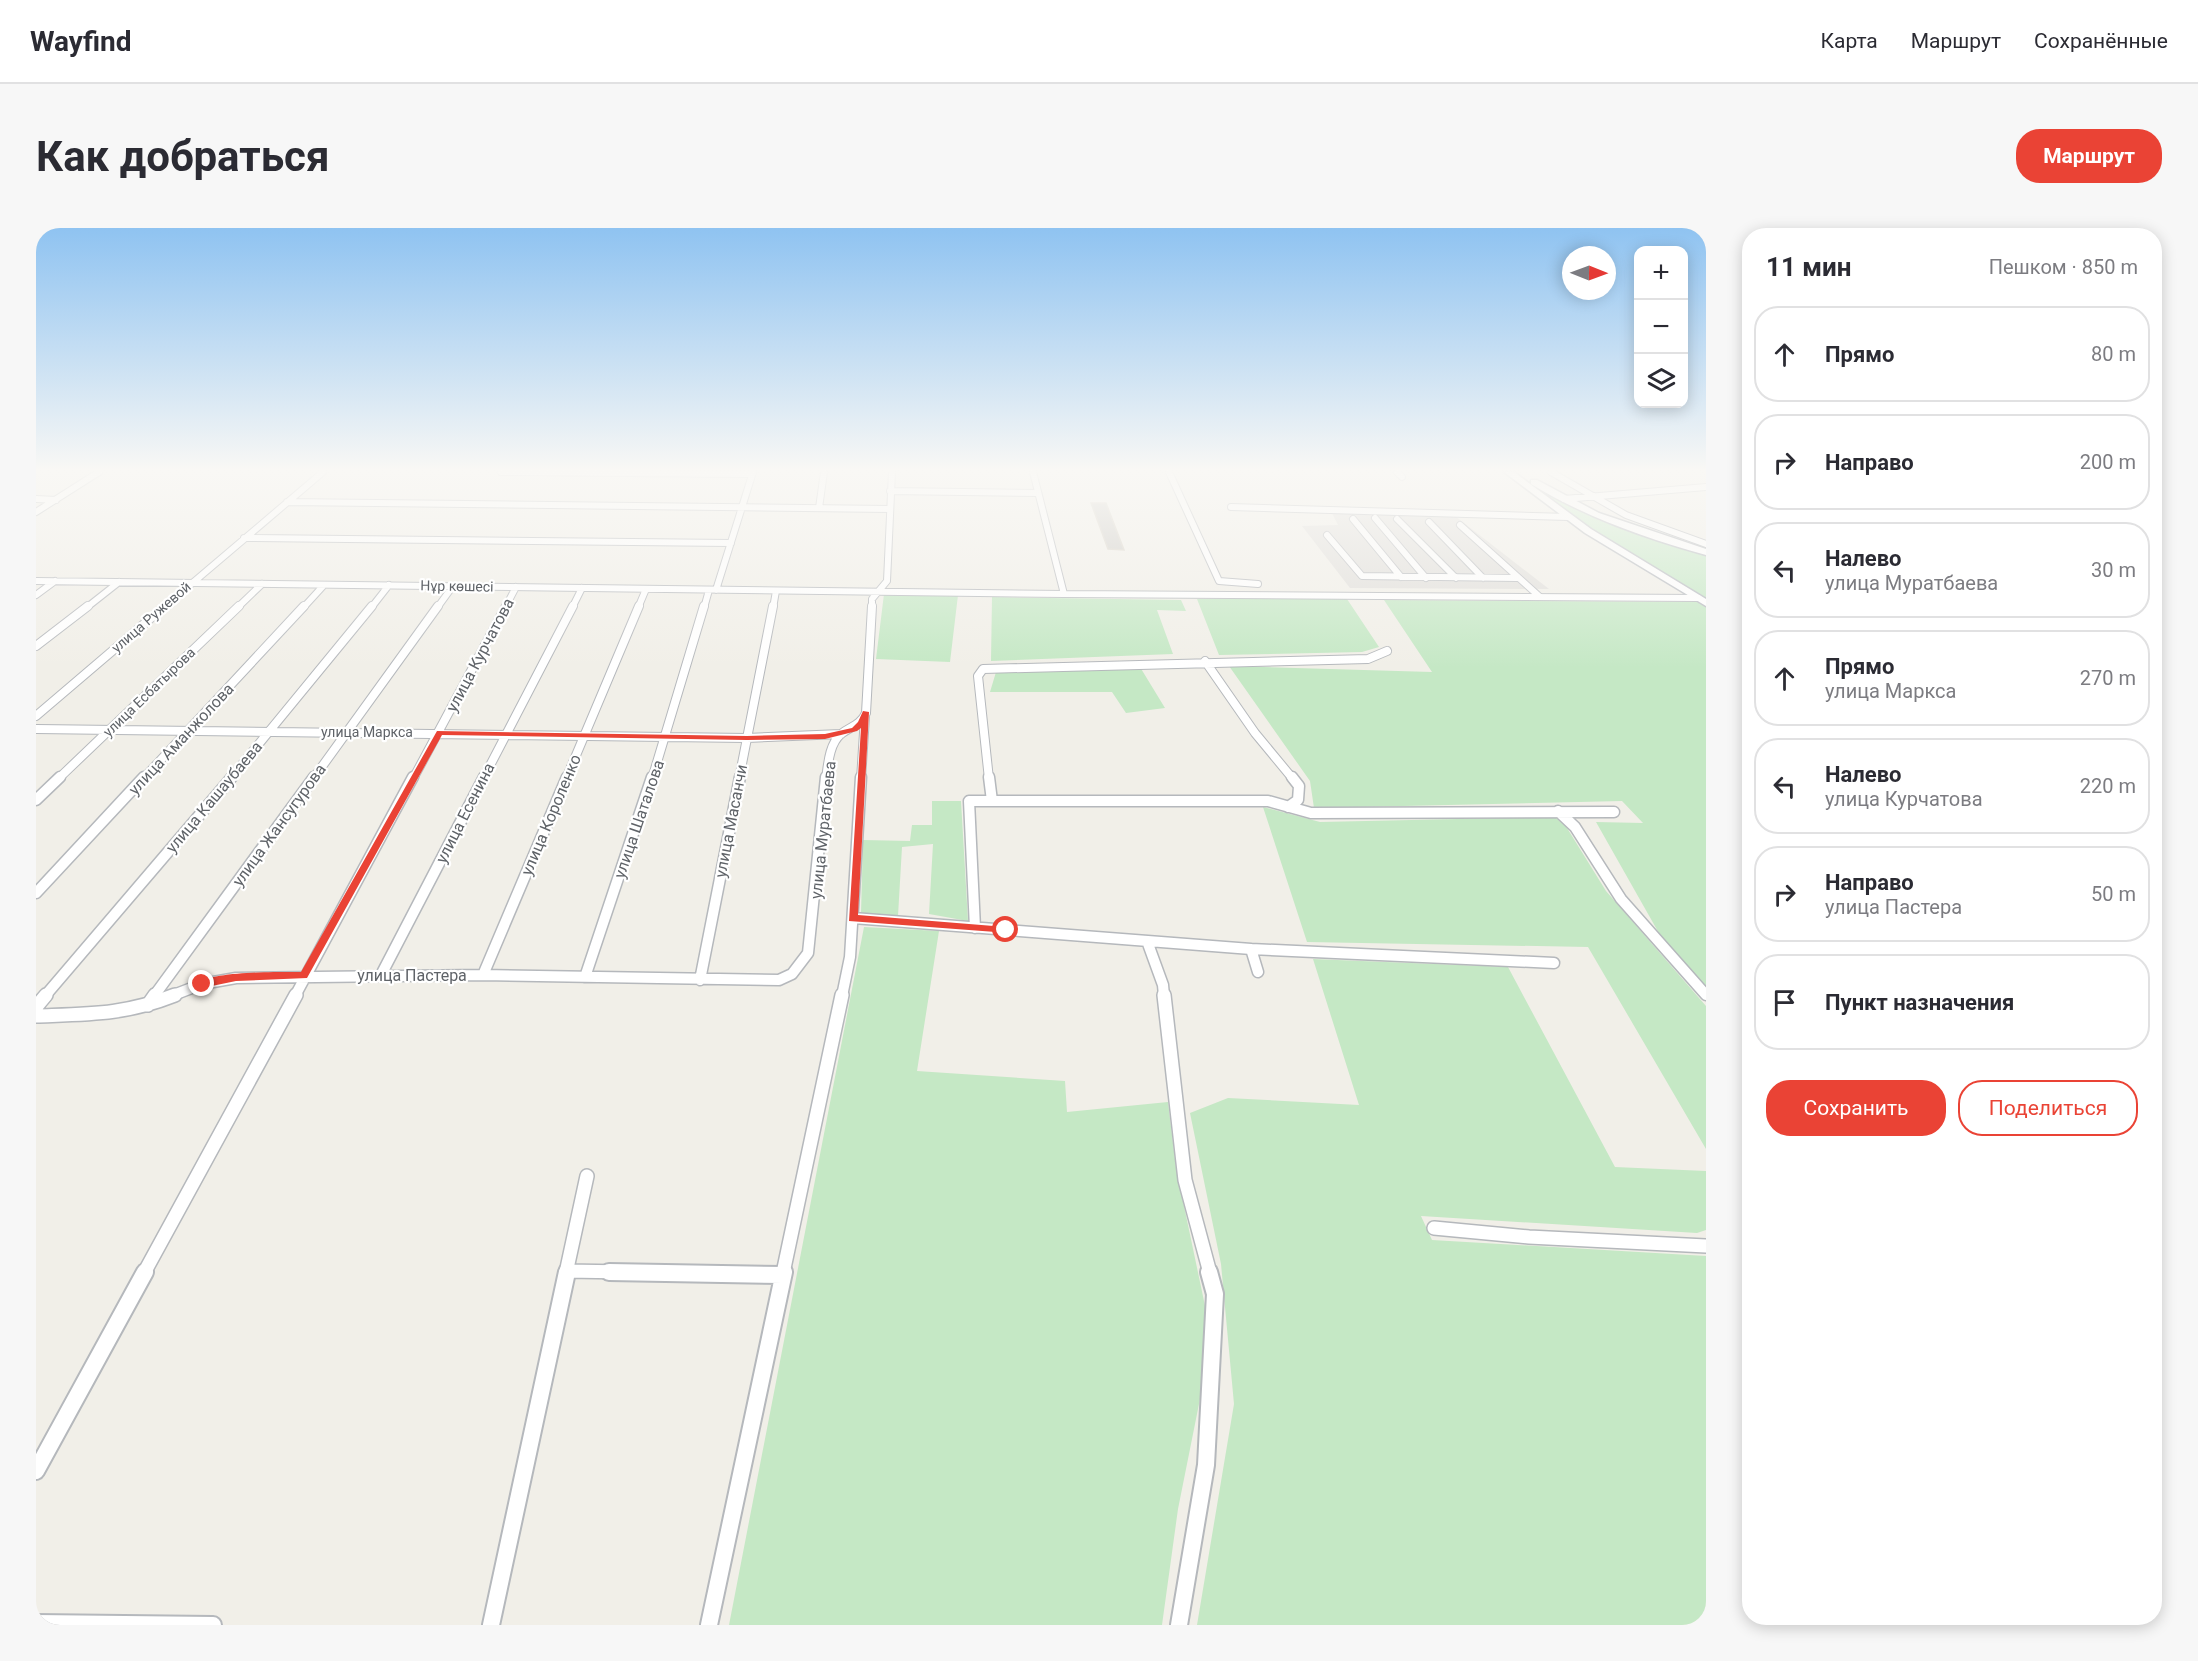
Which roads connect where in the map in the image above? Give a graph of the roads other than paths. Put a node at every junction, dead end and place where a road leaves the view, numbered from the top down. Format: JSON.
{"nodes":[{"id":1,"x":733,"y":537,"type":"edge"},
{"id":2,"x":889,"y":537,"type":"edge"},
{"id":3,"x":1049,"y":537,"type":"edge"},
{"id":4,"x":1199,"y":537,"type":"edge"},
{"id":5,"x":1328,"y":537,"type":"edge"},
{"id":6,"x":1368,"y":537,"type":"edge"},
{"id":7,"x":1391,"y":537,"type":"edge"},
{"id":8,"x":1415,"y":537,"type":"edge"},
{"id":9,"x":1444,"y":537,"type":"edge"},
{"id":10,"x":1473,"y":537,"type":"edge"},
{"id":11,"x":1600,"y":537,"type":"edge"},
{"id":12,"x":1659,"y":537,"type":"edge"},
{"id":13,"x":1682,"y":537,"type":"edge"},
{"id":14,"x":244,"y":538,"type":"joint"},
{"id":15,"x":731,"y":543,"type":"junction"},
{"id":16,"x":1706,"y":544,"type":"edge"},
{"id":17,"x":1706,"y":552,"type":"edge"},
{"id":18,"x":1401,"y":578,"type":"junction"},
{"id":19,"x":1426,"y":578,"type":"junction"},
{"id":20,"x":1456,"y":578,"type":"junction"},
{"id":21,"x":1483,"y":578,"type":"junction"},
{"id":22,"x":1517,"y":578,"type":"junction"},
{"id":23,"x":36,"y":581,"type":"edge"},
{"id":24,"x":55,"y":581,"type":"junction"},
{"id":25,"x":119,"y":582,"type":"junction"},
{"id":26,"x":191,"y":583,"type":"junction"},
{"id":27,"x":262,"y":584,"type":"junction"},
{"id":28,"x":1258,"y":584,"type":"dead end"},
{"id":29,"x":324,"y":585,"type":"junction"},
{"id":30,"x":389,"y":585,"type":"junction"},
{"id":31,"x":453,"y":586,"type":"junction"},
{"id":32,"x":516,"y":587,"type":"junction"},
{"id":33,"x":582,"y":588,"type":"junction"},
{"id":34,"x":646,"y":589,"type":"junction"},
{"id":35,"x":712,"y":590,"type":"junction"},
{"id":36,"x":776,"y":591,"type":"junction"},
{"id":37,"x":878,"y":591,"type":"junction"},
{"id":38,"x":1064,"y":594,"type":"junction"},
{"id":39,"x":36,"y":595,"type":"edge"},
{"id":40,"x":1540,"y":597,"type":"junction"},
{"id":41,"x":1702,"y":601,"type":"edge"},
{"id":42,"x":36,"y":646,"type":"edge"},
{"id":43,"x":1387,"y":651,"type":"dead end"},
{"id":44,"x":1205,"y":661,"type":"junction"},
{"id":45,"x":866,"y":712,"type":"junction"},
{"id":46,"x":36,"y":716,"type":"edge"},
{"id":47,"x":36,"y":729,"type":"edge"},
{"id":48,"x":109,"y":730,"type":"junction"},
{"id":49,"x":189,"y":731,"type":"junction"},
{"id":50,"x":270,"y":732,"type":"junction"},
{"id":51,"x":347,"y":732,"type":"junction"},
{"id":52,"x":440,"y":733,"type":"junction"},
{"id":53,"x":507,"y":733,"type":"junction"},
{"id":54,"x":841,"y":734,"type":"junction"},
{"id":55,"x":585,"y":735,"type":"junction"},
{"id":56,"x":666,"y":737,"type":"junction"},
{"id":57,"x":747,"y":738,"type":"junction"},
{"id":58,"x":36,"y":800,"type":"edge"},
{"id":59,"x":992,"y":801,"type":"junction"},
{"id":60,"x":1288,"y":807,"type":"junction"},
{"id":61,"x":1558,"y":811,"type":"junction"},
{"id":62,"x":1614,"y":812,"type":"dead end"},
{"id":63,"x":36,"y":893,"type":"edge"},
{"id":64,"x":853,"y":918,"type":"junction"},
{"id":65,"x":975,"y":928,"type":"junction"},
{"id":66,"x":1147,"y":941,"type":"junction"},
{"id":67,"x":1251,"y":949,"type":"junction"},
{"id":68,"x":1554,"y":963,"type":"dead end"},
{"id":69,"x":1258,"y":972,"type":"dead end"},
{"id":70,"x":792,"y":974,"type":"joint"},
{"id":71,"x":381,"y":975,"type":"junction"},
{"id":72,"x":483,"y":975,"type":"junction"},
{"id":73,"x":304,"y":976,"type":"junction"},
{"id":74,"x":585,"y":977,"type":"junction"},
{"id":75,"x":700,"y":980,"type":"junction"},
{"id":76,"x":1706,"y":995,"type":"edge"},
{"id":77,"x":147,"y":1006,"type":"junction"},
{"id":78,"x":36,"y":1007,"type":"edge"},
{"id":79,"x":36,"y":1016,"type":"edge"},
{"id":80,"x":587,"y":1176,"type":"dead end"},
{"id":81,"x":1434,"y":1228,"type":"dead end"},
{"id":82,"x":1706,"y":1246,"type":"edge"},
{"id":83,"x":566,"y":1271,"type":"junction"},
{"id":84,"x":783,"y":1275,"type":"junction"},
{"id":85,"x":36,"y":1471,"type":"edge"},
{"id":86,"x":36,"y":1623,"type":"edge"},
{"id":87,"x":213,"y":1625,"type":"edge"},
{"id":88,"x":490,"y":1625,"type":"edge"},
{"id":89,"x":709,"y":1625,"type":"edge"},
{"id":90,"x":1179,"y":1625,"type":"edge"}],
"edges":[{"from":1,"to":15,"type":"street","name":"улица Шаталова"},
{"from":2,"to":37,"type":"street"},
{"from":3,"to":38,"type":"street"},
{"from":4,"to":28,"type":"street"},
{"from":5,"to":18,"type":"street"},
{"from":6,"to":18,"type":"street"},
{"from":7,"to":19,"type":"street"},
{"from":8,"to":20,"type":"street"},
{"from":9,"to":21,"type":"street"},
{"from":10,"to":22,"type":"street"},
{"from":11,"to":41,"type":"main road"},
{"from":12,"to":17,"type":"main road"},
{"from":13,"to":16,"type":"street"},
{"from":14,"to":15,"type":"street"},
{"from":14,"to":26,"type":"street","name":"улица Ружевой"},
{"from":15,"to":35,"type":"street","name":"улица Шаталова"},
{"from":18,"to":19,"type":"street"},
{"from":19,"to":20,"type":"street"},
{"from":20,"to":21,"type":"street"},
{"from":21,"to":22,"type":"street"},
{"from":22,"to":40,"type":"street"},
{"from":23,"to":24,"type":"street","name":"Нұр көшесі"},
{"from":24,"to":25,"type":"street","name":"Нұр көшесі"},
{"from":24,"to":39,"type":"street"},
{"from":25,"to":26,"type":"street","name":"Нұр көшесі"},
{"from":25,"to":42,"type":"street"},
{"from":26,"to":27,"type":"street","name":"Нұр көшесі"},
{"from":26,"to":46,"type":"street","name":"улица Ружевой"},
{"from":27,"to":29,"type":"street","name":"Нұр көшесі"},
{"from":27,"to":48,"type":"street","name":"улица Есбатырова"},
{"from":29,"to":30,"type":"street","name":"Нұр көшесі"},
{"from":29,"to":49,"type":"street","name":"улица Аманжолова"},
{"from":30,"to":31,"type":"street","name":"Нұр көшесі"},
{"from":30,"to":50,"type":"street","name":"улица Кашаубаева"},
{"from":31,"to":32,"type":"street","name":"Нұр көшесі"},
{"from":31,"to":51,"type":"street","name":"улица Жансугурова"},
{"from":32,"to":33,"type":"street","name":"Нұр көшесі"},
{"from":32,"to":52,"type":"street","name":"улица Курчатова"},
{"from":33,"to":34,"type":"street","name":"Нұр көшесі"},
{"from":33,"to":53,"type":"street","name":"улица Есенина"},
{"from":34,"to":35,"type":"street","name":"Нұр көшесі"},
{"from":34,"to":55,"type":"street","name":"улица Короленко"},
{"from":35,"to":36,"type":"street","name":"Нұр көшесі"},
{"from":35,"to":56,"type":"street","name":"улица Шаталова"},
{"from":36,"to":37,"type":"street","name":"Нұр көшесі"},
{"from":36,"to":57,"type":"street","name":"улица Масанчи"},
{"from":37,"to":38,"type":"street","name":"Нұр көшесі"},
{"from":37,"to":45,"type":"street"},
{"from":38,"to":40,"type":"street","name":"Нұр көшесі"},
{"from":40,"to":41,"type":"street","name":"Нұр көшесі"},
{"from":43,"to":44,"type":"street"},
{"from":44,"to":59,"type":"street"},
{"from":44,"to":60,"type":"street"},
{"from":45,"to":54,"type":"street"},
{"from":45,"to":64,"type":"street"},
{"from":47,"to":48,"type":"street","name":"улица Маркса"},
{"from":48,"to":49,"type":"street","name":"улица Маркса"},
{"from":48,"to":58,"type":"street","name":"улица Есбатырова"},
{"from":49,"to":50,"type":"street","name":"улица Маркса"},
{"from":49,"to":63,"type":"street","name":"улица Аманжолова"},
{"from":50,"to":51,"type":"street","name":"улица Маркса"},
{"from":50,"to":78,"type":"street","name":"улица Кашаубаева"},
{"from":51,"to":52,"type":"street","name":"улица Маркса"},
{"from":51,"to":77,"type":"street","name":"улица Жансугурова"},
{"from":52,"to":53,"type":"street","name":"улица Маркса"},
{"from":52,"to":73,"type":"street","name":"улица Курчатова"},
{"from":53,"to":55,"type":"street","name":"улица Маркса"},
{"from":53,"to":71,"type":"street","name":"улица Есенина"},
{"from":54,"to":57,"type":"street","name":"улица Маркса"},
{"from":54,"to":70,"type":"street","name":"улица Муратбаева"},
{"from":55,"to":56,"type":"street","name":"улица Маркса"},
{"from":55,"to":72,"type":"street","name":"улица Короленко"},
{"from":56,"to":57,"type":"street","name":"улица Маркса"},
{"from":56,"to":74,"type":"street","name":"улица Шаталова"},
{"from":57,"to":75,"type":"street","name":"улица Масанчи"},
{"from":59,"to":60,"type":"street"},
{"from":59,"to":65,"type":"street"},
{"from":60,"to":61,"type":"street"},
{"from":61,"to":62,"type":"street"},
{"from":61,"to":76,"type":"street"},
{"from":64,"to":65,"type":"street"},
{"from":64,"to":84,"type":"street"},
{"from":65,"to":66,"type":"street"},
{"from":66,"to":67,"type":"street"},
{"from":66,"to":90,"type":"street"},
{"from":67,"to":68,"type":"street"},
{"from":67,"to":69,"type":"street"},
{"from":70,"to":75,"type":"street","name":"улица Пастера"},
{"from":71,"to":72,"type":"street","name":"улица Пастера"},
{"from":71,"to":73,"type":"street","name":"улица Пастера"},
{"from":72,"to":74,"type":"street","name":"улица Пастера"},
{"from":73,"to":77,"type":"street","name":"улица Пастера"},
{"from":73,"to":85,"type":"street","name":"улица Курчатова"},
{"from":74,"to":75,"type":"street","name":"улица Пастера"},
{"from":77,"to":79,"type":"street","name":"улица Пастера"},
{"from":80,"to":83,"type":"street"},
{"from":81,"to":82,"type":"street"},
{"from":83,"to":84,"type":"street"},
{"from":83,"to":88,"type":"street"},
{"from":84,"to":89,"type":"street"},
{"from":86,"to":87,"type":"street"}]}
